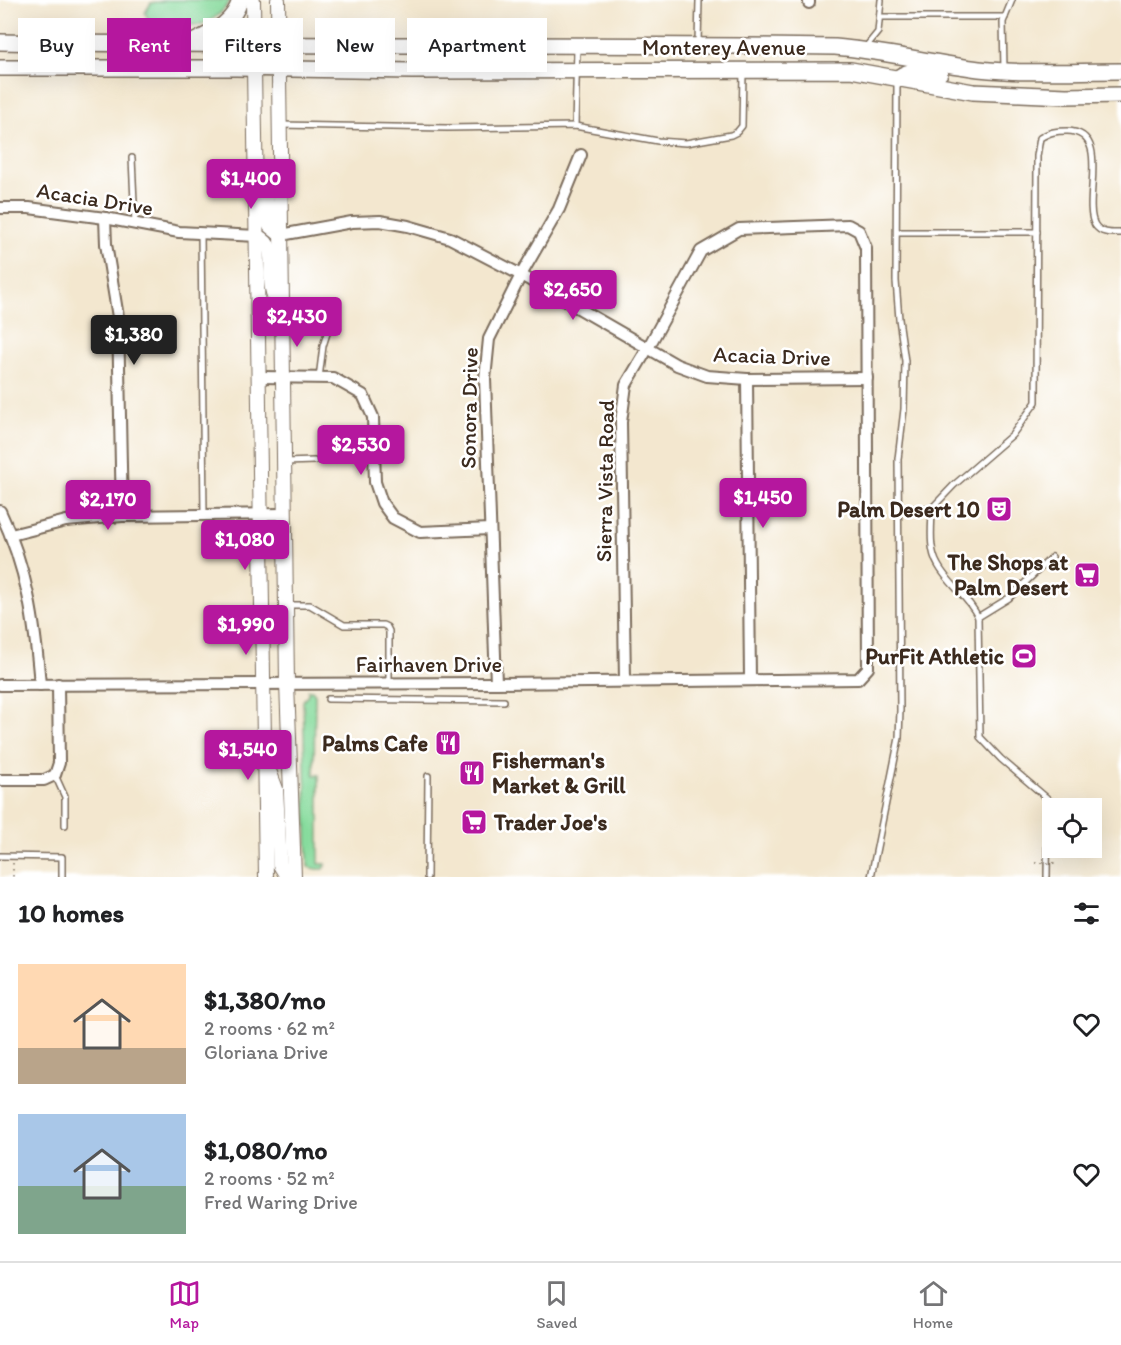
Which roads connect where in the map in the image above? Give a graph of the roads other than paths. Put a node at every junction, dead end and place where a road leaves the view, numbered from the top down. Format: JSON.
{"nodes":[{"id":1,"x":240,"y":0,"type":"edge"},
{"id":2,"x":253,"y":0,"type":"edge"},
{"id":3,"x":278,"y":0,"type":"edge"},
{"id":4,"x":699,"y":0,"type":"edge"},
{"id":5,"x":881,"y":0,"type":"edge"},
{"id":6,"x":1012,"y":0,"type":"edge"},
{"id":7,"x":880,"y":17,"type":"junction"},
{"id":8,"x":1005,"y":17,"type":"junction"},
{"id":9,"x":253,"y":18,"type":"edge"},
{"id":10,"x":278,"y":18,"type":"edge"},
{"id":11,"x":0,"y":42,"type":"edge"},
{"id":12,"x":191,"y":42,"type":"edge"},
{"id":13,"x":107,"y":43,"type":"edge"},
{"id":14,"x":577,"y":44,"type":"junction"},
{"id":15,"x":303,"y":45,"type":"edge"},
{"id":16,"x":698,"y":45,"type":"junction"},
{"id":17,"x":799,"y":46,"type":"junction"},
{"id":18,"x":864,"y":49,"type":"junction"},
{"id":19,"x":0,"y":68,"type":"edge"},
{"id":20,"x":203,"y":68,"type":"edge"},
{"id":21,"x":303,"y":69,"type":"edge"},
{"id":22,"x":576,"y":70,"type":"junction"},
{"id":23,"x":743,"y":70,"type":"junction"},
{"id":24,"x":1004,"y":70,"type":"junction"},
{"id":25,"x":1121,"y":71,"type":"edge"},
{"id":26,"x":254,"y":72,"type":"edge"},
{"id":27,"x":279,"y":72,"type":"edge"},
{"id":28,"x":1050,"y":72,"type":"junction"},
{"id":29,"x":897,"y":78,"type":"junction"},
{"id":30,"x":1121,"y":95,"type":"edge"},
{"id":31,"x":280,"y":125,"type":"junction"},
{"id":32,"x":575,"y":126,"type":"junction"},
{"id":33,"x":581,"y":155,"type":"dead end"},
{"id":34,"x":132,"y":158,"type":"dead end"},
{"id":35,"x":256,"y":159,"type":"junction"},
{"id":36,"x":0,"y":208,"type":"edge"},
{"id":37,"x":105,"y":218,"type":"junction"},
{"id":38,"x":135,"y":224,"type":"junction"},
{"id":39,"x":897,"y":232,"type":"junction"},
{"id":40,"x":1037,"y":232,"type":"junction"},
{"id":41,"x":1121,"y":233,"type":"edge"},
{"id":42,"x":201,"y":234,"type":"junction"},
{"id":43,"x":281,"y":235,"type":"junction"},
{"id":44,"x":257,"y":236,"type":"junction"},
{"id":45,"x":521,"y":275,"type":"junction"},
{"id":46,"x":281,"y":322,"type":"junction"},
{"id":47,"x":329,"y":327,"type":"dead end"},
{"id":48,"x":648,"y":348,"type":"junction"},
{"id":49,"x":259,"y":377,"type":"junction"},
{"id":50,"x":282,"y":377,"type":"junction"},
{"id":51,"x":319,"y":378,"type":"junction"},
{"id":52,"x":867,"y":378,"type":"junction"},
{"id":53,"x":747,"y":380,"type":"junction"},
{"id":54,"x":314,"y":461,"type":"dead end"},
{"id":55,"x":284,"y":462,"type":"junction"},
{"id":56,"x":932,"y":508,"type":"junction"},
{"id":57,"x":898,"y":509,"type":"junction"},
{"id":58,"x":0,"y":511,"type":"edge"},
{"id":59,"x":261,"y":514,"type":"junction"},
{"id":60,"x":285,"y":514,"type":"junction"},
{"id":61,"x":204,"y":515,"type":"junction"},
{"id":62,"x":122,"y":516,"type":"junction"},
{"id":63,"x":490,"y":529,"type":"junction"},
{"id":64,"x":11,"y":535,"type":"junction"},
{"id":65,"x":1052,"y":557,"type":"dead end"},
{"id":66,"x":286,"y":605,"type":"junction"},
{"id":67,"x":978,"y":617,"type":"junction"},
{"id":68,"x":625,"y":680,"type":"junction"},
{"id":69,"x":750,"y":680,"type":"junction"},
{"id":70,"x":287,"y":683,"type":"junction"},
{"id":71,"x":389,"y":683,"type":"junction"},
{"id":72,"x":496,"y":683,"type":"junction"},
{"id":73,"x":58,"y":684,"type":"junction"},
{"id":74,"x":262,"y":684,"type":"junction"},
{"id":75,"x":0,"y":685,"type":"edge"},
{"id":76,"x":40,"y":685,"type":"junction"},
{"id":77,"x":328,"y":699,"type":"dead end"},
{"id":78,"x":504,"y":701,"type":"dead end"},
{"id":79,"x":264,"y":754,"type":"junction"},
{"id":80,"x":55,"y":775,"type":"junction"},
{"id":81,"x":428,"y":776,"type":"dead end"},
{"id":82,"x":0,"y":780,"type":"edge"},
{"id":83,"x":65,"y":825,"type":"dead end"},
{"id":84,"x":0,"y":856,"type":"edge"},
{"id":85,"x":62,"y":877,"type":"edge"},
{"id":86,"x":266,"y":877,"type":"edge"},
{"id":87,"x":294,"y":877,"type":"edge"},
{"id":88,"x":427,"y":877,"type":"edge"},
{"id":89,"x":871,"y":877,"type":"edge"},
{"id":90,"x":1047,"y":877,"type":"edge"}],
"edges":[{"from":1,"to":12,"type":"main road"},
{"from":2,"to":9,"type":"main road"},
{"from":3,"to":10,"type":"main road"},
{"from":4,"to":16,"type":"lane"},
{"from":5,"to":7,"type":"lane"},
{"from":6,"to":8,"type":"lane"},
{"from":7,"to":8,"type":"lane"},
{"from":7,"to":18,"type":"lane"},
{"from":8,"to":24,"type":"lane"},
{"from":11,"to":13,"type":"main road","name":"Monterey Avenue"},
{"from":14,"to":15,"type":"main road","name":"Monterey Avenue"},
{"from":14,"to":16,"type":"main road","name":"Monterey Avenue"},
{"from":14,"to":22,"type":"lane"},
{"from":16,"to":17,"type":"main road","name":"Monterey Avenue"},
{"from":17,"to":18,"type":"main road","name":"Monterey Avenue"},
{"from":17,"to":23,"type":"main road"},
{"from":18,"to":24,"type":"main road","name":"Monterey Avenue"},
{"from":19,"to":20,"type":"main road","name":"Monterey Avenue"},
{"from":21,"to":22,"type":"main road","name":"Monterey Avenue"},
{"from":22,"to":23,"type":"main road","name":"Monterey Avenue"},
{"from":22,"to":32,"type":"lane"},
{"from":23,"to":29,"type":"main road","name":"Monterey Avenue"},
{"from":23,"to":32,"type":"lane"},
{"from":24,"to":28,"type":"main road","name":"Monterey Avenue"},
{"from":25,"to":28,"type":"main road","name":"Monterey Avenue"},
{"from":26,"to":35,"type":"main road"},
{"from":27,"to":31,"type":"main road"},
{"from":28,"to":29,"type":"main road"},
{"from":29,"to":30,"type":"main road","name":"Monterey Avenue"},
{"from":29,"to":39,"type":"lane"},
{"from":31,"to":32,"type":"lane"},
{"from":31,"to":43,"type":"main road"},
{"from":33,"to":45,"type":"street","name":"Sonora Drive"},
{"from":34,"to":38,"type":"lane"},
{"from":35,"to":43,"type":"main road"},
{"from":35,"to":44,"type":"main road"},
{"from":36,"to":37,"type":"street","name":"Acacia Drive"},
{"from":37,"to":38,"type":"street","name":"Acacia Drive"},
{"from":37,"to":62,"type":"street"},
{"from":38,"to":42,"type":"street","name":"Acacia Drive"},
{"from":39,"to":40,"type":"lane"},
{"from":39,"to":57,"type":"lane"},
{"from":40,"to":41,"type":"lane"},
{"from":40,"to":56,"type":"lane"},
{"from":42,"to":44,"type":"street","name":"Acacia Drive"},
{"from":42,"to":61,"type":"lane"},
{"from":43,"to":45,"type":"street","name":"Acacia Drive"},
{"from":43,"to":46,"type":"main road"},
{"from":44,"to":46,"type":"main road"},
{"from":44,"to":49,"type":"main road"},
{"from":45,"to":48,"type":"street","name":"Acacia Drive"},
{"from":45,"to":63,"type":"street","name":"Sonora Drive"},
{"from":46,"to":50,"type":"main road"},
{"from":47,"to":51,"type":"lane"},
{"from":48,"to":52,"type":"street","name":"Sierra Vista Road"},
{"from":48,"to":53,"type":"street","name":"Acacia Drive"},
{"from":48,"to":68,"type":"street","name":"Sierra Vista Road"},
{"from":49,"to":50,"type":"street"},
{"from":49,"to":59,"type":"main road"},
{"from":50,"to":51,"type":"street"},
{"from":50,"to":55,"type":"main road"},
{"from":51,"to":63,"type":"street"},
{"from":52,"to":53,"type":"street","name":"Acacia Drive"},
{"from":52,"to":69,"type":"street","name":"Fairhaven Drive"},
{"from":53,"to":69,"type":"street"},
{"from":54,"to":55,"type":"lane"},
{"from":55,"to":60,"type":"main road"},
{"from":56,"to":57,"type":"lane"},
{"from":56,"to":67,"type":"lane"},
{"from":57,"to":89,"type":"lane"},
{"from":58,"to":64,"type":"street"},
{"from":59,"to":60,"type":"street"},
{"from":59,"to":61,"type":"street"},
{"from":59,"to":74,"type":"main road"},
{"from":60,"to":66,"type":"main road"},
{"from":61,"to":62,"type":"street"},
{"from":62,"to":64,"type":"street"},
{"from":63,"to":72,"type":"street","name":"Sonora Drive"},
{"from":64,"to":76,"type":"street"},
{"from":65,"to":67,"type":"lane"},
{"from":66,"to":70,"type":"main road"},
{"from":66,"to":71,"type":"lane"},
{"from":67,"to":90,"type":"lane"},
{"from":68,"to":69,"type":"street","name":"Fairhaven Drive"},
{"from":68,"to":72,"type":"street","name":"Fairhaven Drive"},
{"from":70,"to":71,"type":"street","name":"Fairhaven Drive"},
{"from":70,"to":74,"type":"street","name":"Fairhaven Drive"},
{"from":70,"to":87,"type":"main road"},
{"from":71,"to":72,"type":"street","name":"Fairhaven Drive"},
{"from":73,"to":74,"type":"street","name":"Fairhaven Drive"},
{"from":73,"to":76,"type":"street","name":"Fairhaven Drive"},
{"from":73,"to":80,"type":"street"},
{"from":74,"to":79,"type":"main road"},
{"from":75,"to":76,"type":"street","name":"Fairhaven Drive"},
{"from":77,"to":78,"type":"lane"},
{"from":79,"to":86,"type":"main road"},
{"from":79,"to":87,"type":"main road"},
{"from":80,"to":82,"type":"street"},
{"from":80,"to":83,"type":"lane"},
{"from":81,"to":88,"type":"lane"},
{"from":84,"to":85,"type":"lane"}]}
